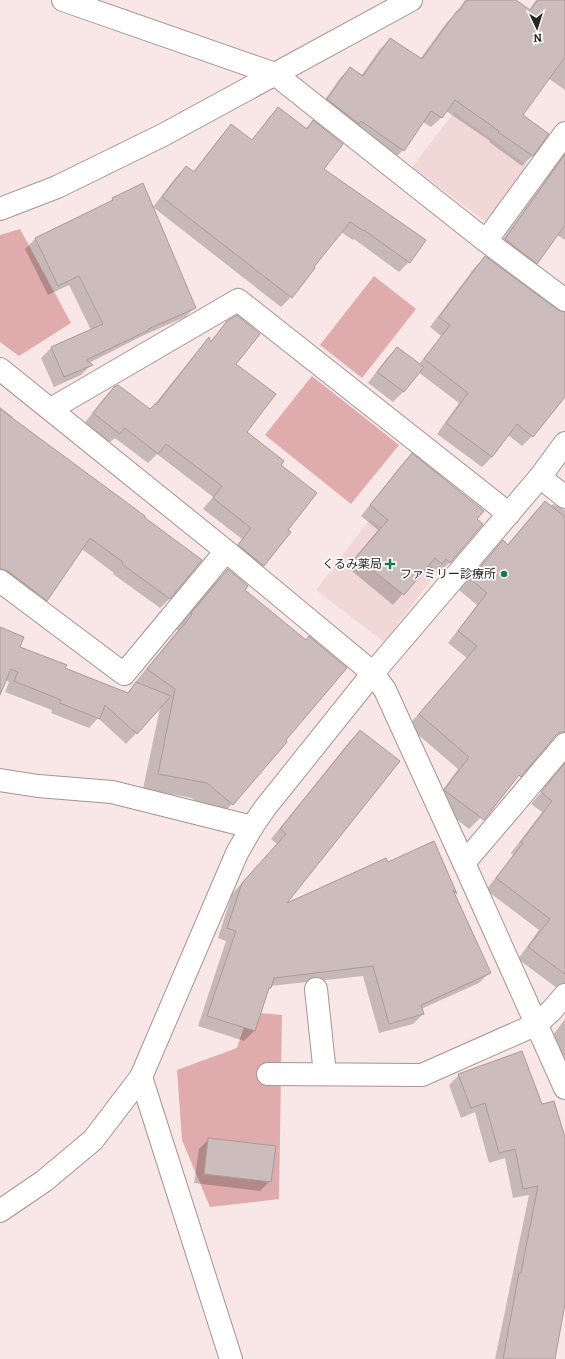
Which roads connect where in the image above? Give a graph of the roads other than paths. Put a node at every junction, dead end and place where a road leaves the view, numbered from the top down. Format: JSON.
{"nodes":[{"id":1,"x":63,"y":0,"type":"edge"},
{"id":2,"x":411,"y":0,"type":"edge"},
{"id":3,"x":275,"y":74,"type":"junction"},
{"id":4,"x":565,"y":133,"type":"edge"},
{"id":5,"x":0,"y":209,"type":"edge"},
{"id":6,"x":486,"y":241,"type":"junction"},
{"id":7,"x":565,"y":300,"type":"edge"},
{"id":8,"x":0,"y":369,"type":"edge"},
{"id":9,"x":51,"y":409,"type":"junction"},
{"id":10,"x":565,"y":443,"type":"edge"},
{"id":11,"x":540,"y":477,"type":"junction"},
{"id":12,"x":565,"y":497,"type":"edge"},
{"id":13,"x":509,"y":514,"type":"junction"},
{"id":14,"x":226,"y":551,"type":"junction"},
{"id":15,"x":0,"y":581,"type":"edge"},
{"id":16,"x":373,"y":673,"type":"junction"},
{"id":17,"x":565,"y":744,"type":"edge"},
{"id":18,"x":0,"y":780,"type":"edge"},
{"id":19,"x":252,"y":827,"type":"junction"},
{"id":20,"x":464,"y":863,"type":"junction"},
{"id":21,"x":316,"y":989,"type":"dead end"},
{"id":22,"x":565,"y":995,"type":"edge"},
{"id":23,"x":537,"y":1024,"type":"junction"},
{"id":24,"x":268,"y":1074,"type":"dead end"},
{"id":25,"x":326,"y":1074,"type":"junction"},
{"id":26,"x":141,"y":1077,"type":"junction"},
{"id":27,"x":565,"y":1088,"type":"edge"},
{"id":28,"x":0,"y":1211,"type":"edge"},
{"id":29,"x":231,"y":1359,"type":"edge"}],
"edges":[{"from":1,"to":3,"type":"street"},
{"from":2,"to":3,"type":"street"},
{"from":3,"to":5,"type":"street"},
{"from":3,"to":6,"type":"street"},
{"from":4,"to":6,"type":"street"},
{"from":6,"to":7,"type":"street"},
{"from":8,"to":9,"type":"street"},
{"from":9,"to":13,"type":"street"},
{"from":9,"to":14,"type":"street"},
{"from":10,"to":11,"type":"street"},
{"from":11,"to":12,"type":"street"},
{"from":11,"to":13,"type":"street"},
{"from":13,"to":16,"type":"street"},
{"from":14,"to":15,"type":"street"},
{"from":14,"to":16,"type":"street"},
{"from":16,"to":19,"type":"street"},
{"from":16,"to":20,"type":"street"},
{"from":17,"to":20,"type":"street"},
{"from":18,"to":19,"type":"street"},
{"from":19,"to":26,"type":"street"},
{"from":20,"to":23,"type":"street"},
{"from":21,"to":25,"type":"street"},
{"from":22,"to":23,"type":"street"},
{"from":23,"to":25,"type":"street"},
{"from":23,"to":27,"type":"street"},
{"from":24,"to":25,"type":"street"},
{"from":26,"to":28,"type":"street"},
{"from":26,"to":29,"type":"street"}]}
